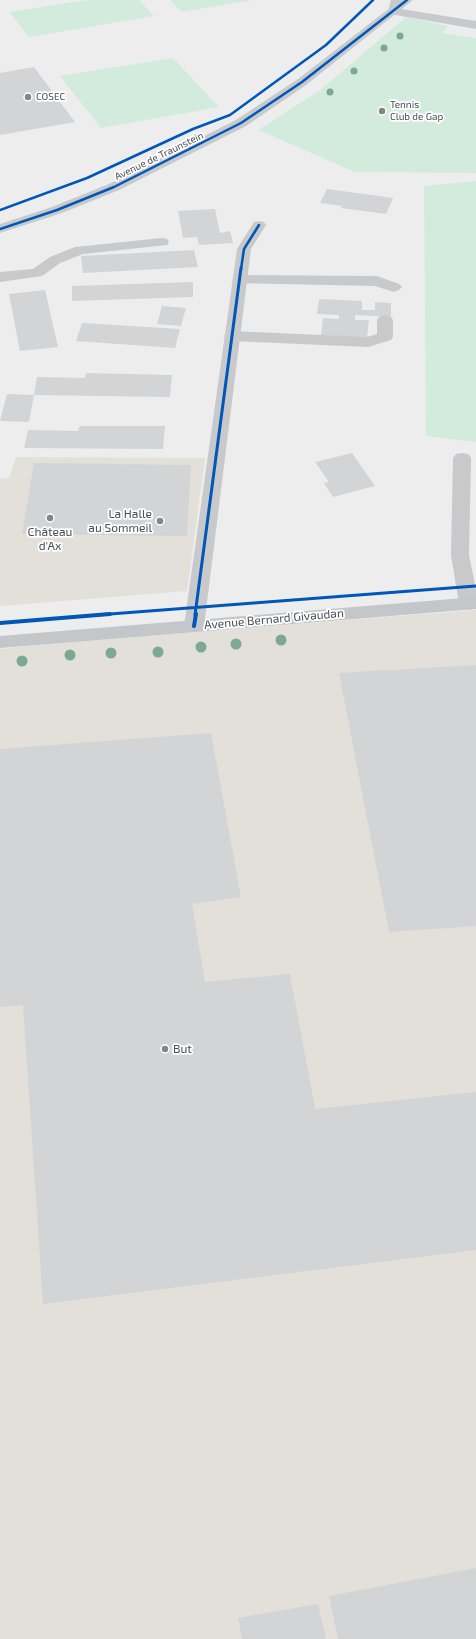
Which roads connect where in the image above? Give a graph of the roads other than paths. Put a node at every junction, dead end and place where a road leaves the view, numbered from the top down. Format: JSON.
{"nodes":[{"id":1,"x":407,"y":0,"type":"edge"},
{"id":2,"x":394,"y":4,"type":"edge"},
{"id":3,"x":476,"y":25,"type":"edge"},
{"id":4,"x":259,"y":225,"type":"dead end"},
{"id":5,"x":0,"y":229,"type":"edge"},
{"id":6,"x":162,"y":242,"type":"dead end"},
{"id":7,"x":0,"y":277,"type":"edge"},
{"id":8,"x":240,"y":280,"type":"junction"},
{"id":9,"x":394,"y":286,"type":"dead end"},
{"id":10,"x":385,"y":320,"type":"dead end"},
{"id":11,"x":232,"y":336,"type":"junction"},
{"id":12,"x":462,"y":458,"type":"dead end"},
{"id":13,"x":473,"y":603,"type":"edge"},
{"id":14,"x":194,"y":626,"type":"junction"},
{"id":15,"x":0,"y":642,"type":"edge"}],
"edges":[{"from":1,"to":2,"type":"street","name":"Avenue de Traunstein"},
{"from":2,"to":3,"type":"street"},
{"from":2,"to":5,"type":"street","name":"Avenue de Traunstein"},
{"from":4,"to":8,"type":"street"},
{"from":6,"to":7,"type":"street"},
{"from":8,"to":9,"type":"street"},
{"from":8,"to":11,"type":"street"},
{"from":10,"to":11,"type":"street"},
{"from":11,"to":14,"type":"street"},
{"from":12,"to":13,"type":"street"},
{"from":13,"to":14,"type":"main road","name":"Avenue Bernard Givaudan"},
{"from":14,"to":15,"type":"main road","name":"Avenue Bernard Givaudan"}]}
